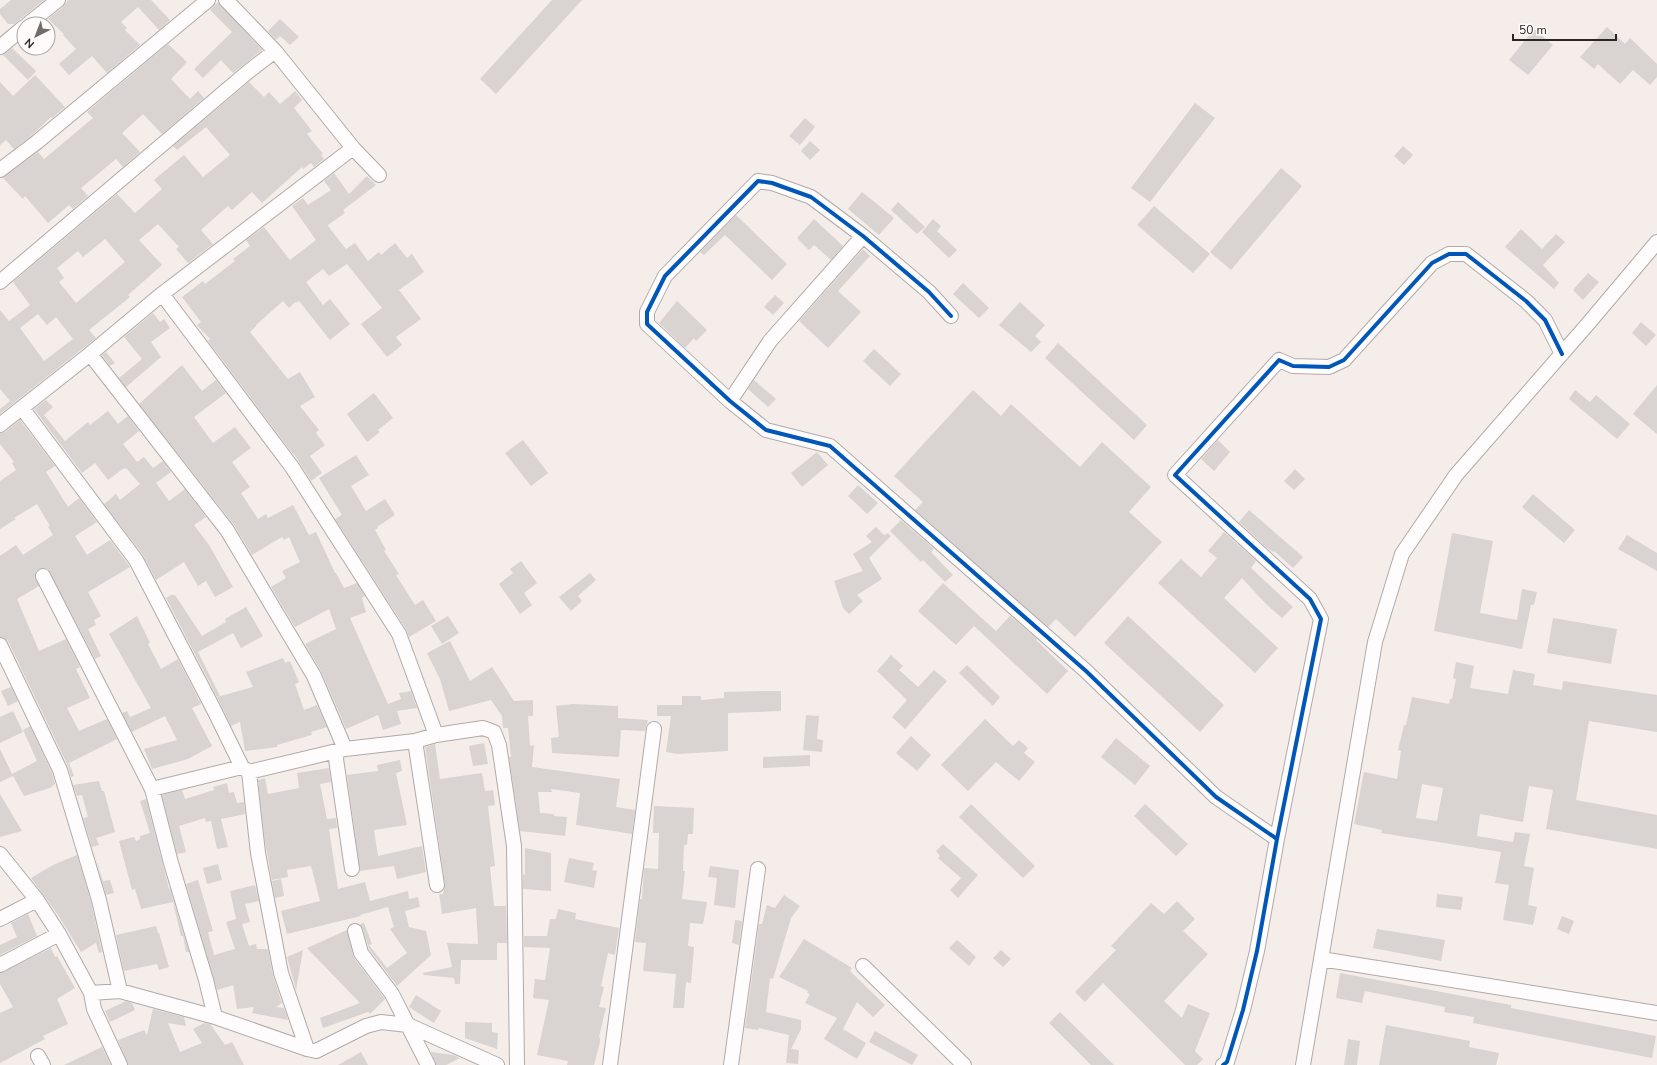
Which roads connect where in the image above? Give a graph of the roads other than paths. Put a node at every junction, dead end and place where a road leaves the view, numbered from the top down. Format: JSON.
{"nodes":[{"id":1,"x":58,"y":0,"type":"edge"},
{"id":2,"x":208,"y":0,"type":"edge"},
{"id":3,"x":226,"y":0,"type":"edge"},
{"id":4,"x":38,"y":16,"type":"edge"},
{"id":5,"x":16,"y":33,"type":"edge"},
{"id":6,"x":0,"y":46,"type":"edge"},
{"id":7,"x":275,"y":52,"type":"junction"},
{"id":8,"x":353,"y":148,"type":"junction"},
{"id":9,"x":0,"y":170,"type":"edge"},
{"id":10,"x":379,"y":175,"type":"dead end"},
{"id":11,"x":863,"y":236,"type":"junction"},
{"id":12,"x":1657,"y":242,"type":"edge"},
{"id":13,"x":0,"y":282,"type":"edge"},
{"id":14,"x":162,"y":294,"type":"junction"},
{"id":15,"x":951,"y":316,"type":"dead end"},
{"id":16,"x":90,"y":354,"type":"junction"},
{"id":17,"x":1562,"y":354,"type":"junction"},
{"id":18,"x":730,"y":400,"type":"junction"},
{"id":19,"x":22,"y":408,"type":"junction"},
{"id":20,"x":0,"y":425,"type":"edge"},
{"id":21,"x":43,"y":576,"type":"dead end"},
{"id":22,"x":0,"y":645,"type":"edge"},
{"id":23,"x":654,"y":729,"type":"dead end"},
{"id":24,"x":436,"y":735,"type":"junction"},
{"id":25,"x":415,"y":741,"type":"junction"},
{"id":26,"x":340,"y":751,"type":"junction"},
{"id":27,"x":246,"y":770,"type":"junction"},
{"id":28,"x":152,"y":788,"type":"junction"},
{"id":29,"x":1277,"y":839,"type":"junction"},
{"id":30,"x":0,"y":854,"type":"edge"},
{"id":31,"x":352,"y":869,"type":"dead end"},
{"id":32,"x":758,"y":869,"type":"dead end"},
{"id":33,"x":437,"y":885,"type":"dead end"},
{"id":34,"x":37,"y":900,"type":"junction"},
{"id":35,"x":0,"y":919,"type":"edge"},
{"id":36,"x":355,"y":932,"type":"dead end"},
{"id":37,"x":59,"y":934,"type":"junction"},
{"id":38,"x":1321,"y":959,"type":"junction"},
{"id":39,"x":0,"y":965,"type":"edge"},
{"id":40,"x":863,"y":966,"type":"dead end"},
{"id":41,"x":120,"y":991,"type":"junction"},
{"id":42,"x":91,"y":993,"type":"junction"},
{"id":43,"x":1657,"y":1013,"type":"edge"},
{"id":44,"x":215,"y":1017,"type":"junction"},
{"id":45,"x":408,"y":1025,"type":"junction"},
{"id":46,"x":307,"y":1049,"type":"junction"},
{"id":47,"x":120,"y":1065,"type":"edge"},
{"id":48,"x":428,"y":1065,"type":"edge"},
{"id":49,"x":497,"y":1065,"type":"edge"},
{"id":50,"x":517,"y":1065,"type":"edge"},
{"id":51,"x":610,"y":1065,"type":"edge"},
{"id":52,"x":731,"y":1065,"type":"edge"},
{"id":53,"x":964,"y":1065,"type":"edge"},
{"id":54,"x":1224,"y":1065,"type":"edge"},
{"id":55,"x":1303,"y":1065,"type":"edge"}],
"edges":[{"from":1,"to":4,"type":"street"},
{"from":2,"to":9,"type":"street"},
{"from":3,"to":7,"type":"street"},
{"from":5,"to":6,"type":"street"},
{"from":7,"to":8,"type":"street"},
{"from":7,"to":13,"type":"street"},
{"from":8,"to":10,"type":"street"},
{"from":8,"to":14,"type":"street"},
{"from":11,"to":15,"type":"street"},
{"from":11,"to":18,"type":"street"},
{"from":11,"to":18,"type":"street"},
{"from":12,"to":17,"type":"street"},
{"from":14,"to":16,"type":"street"},
{"from":14,"to":24,"type":"street"},
{"from":16,"to":19,"type":"street"},
{"from":16,"to":26,"type":"street"},
{"from":17,"to":29,"type":"street"},
{"from":17,"to":38,"type":"street"},
{"from":18,"to":29,"type":"street"},
{"from":19,"to":20,"type":"street"},
{"from":19,"to":27,"type":"street"},
{"from":21,"to":28,"type":"street"},
{"from":22,"to":41,"type":"street"},
{"from":23,"to":51,"type":"street"},
{"from":24,"to":25,"type":"street"},
{"from":24,"to":50,"type":"street"},
{"from":25,"to":26,"type":"street"},
{"from":25,"to":33,"type":"street"},
{"from":26,"to":27,"type":"street"},
{"from":26,"to":31,"type":"street"},
{"from":27,"to":28,"type":"street"},
{"from":27,"to":46,"type":"street"},
{"from":28,"to":44,"type":"street"},
{"from":29,"to":54,"type":"street"},
{"from":30,"to":34,"type":"street"},
{"from":32,"to":52,"type":"street"},
{"from":34,"to":35,"type":"street"},
{"from":34,"to":37,"type":"street"},
{"from":36,"to":45,"type":"street"},
{"from":37,"to":39,"type":"street"},
{"from":37,"to":42,"type":"street"},
{"from":38,"to":43,"type":"street"},
{"from":38,"to":55,"type":"street"},
{"from":40,"to":53,"type":"street"},
{"from":41,"to":42,"type":"street"},
{"from":41,"to":44,"type":"street"},
{"from":42,"to":47,"type":"street"},
{"from":44,"to":46,"type":"street"},
{"from":45,"to":46,"type":"street"},
{"from":45,"to":48,"type":"street"},
{"from":45,"to":49,"type":"street"}]}
